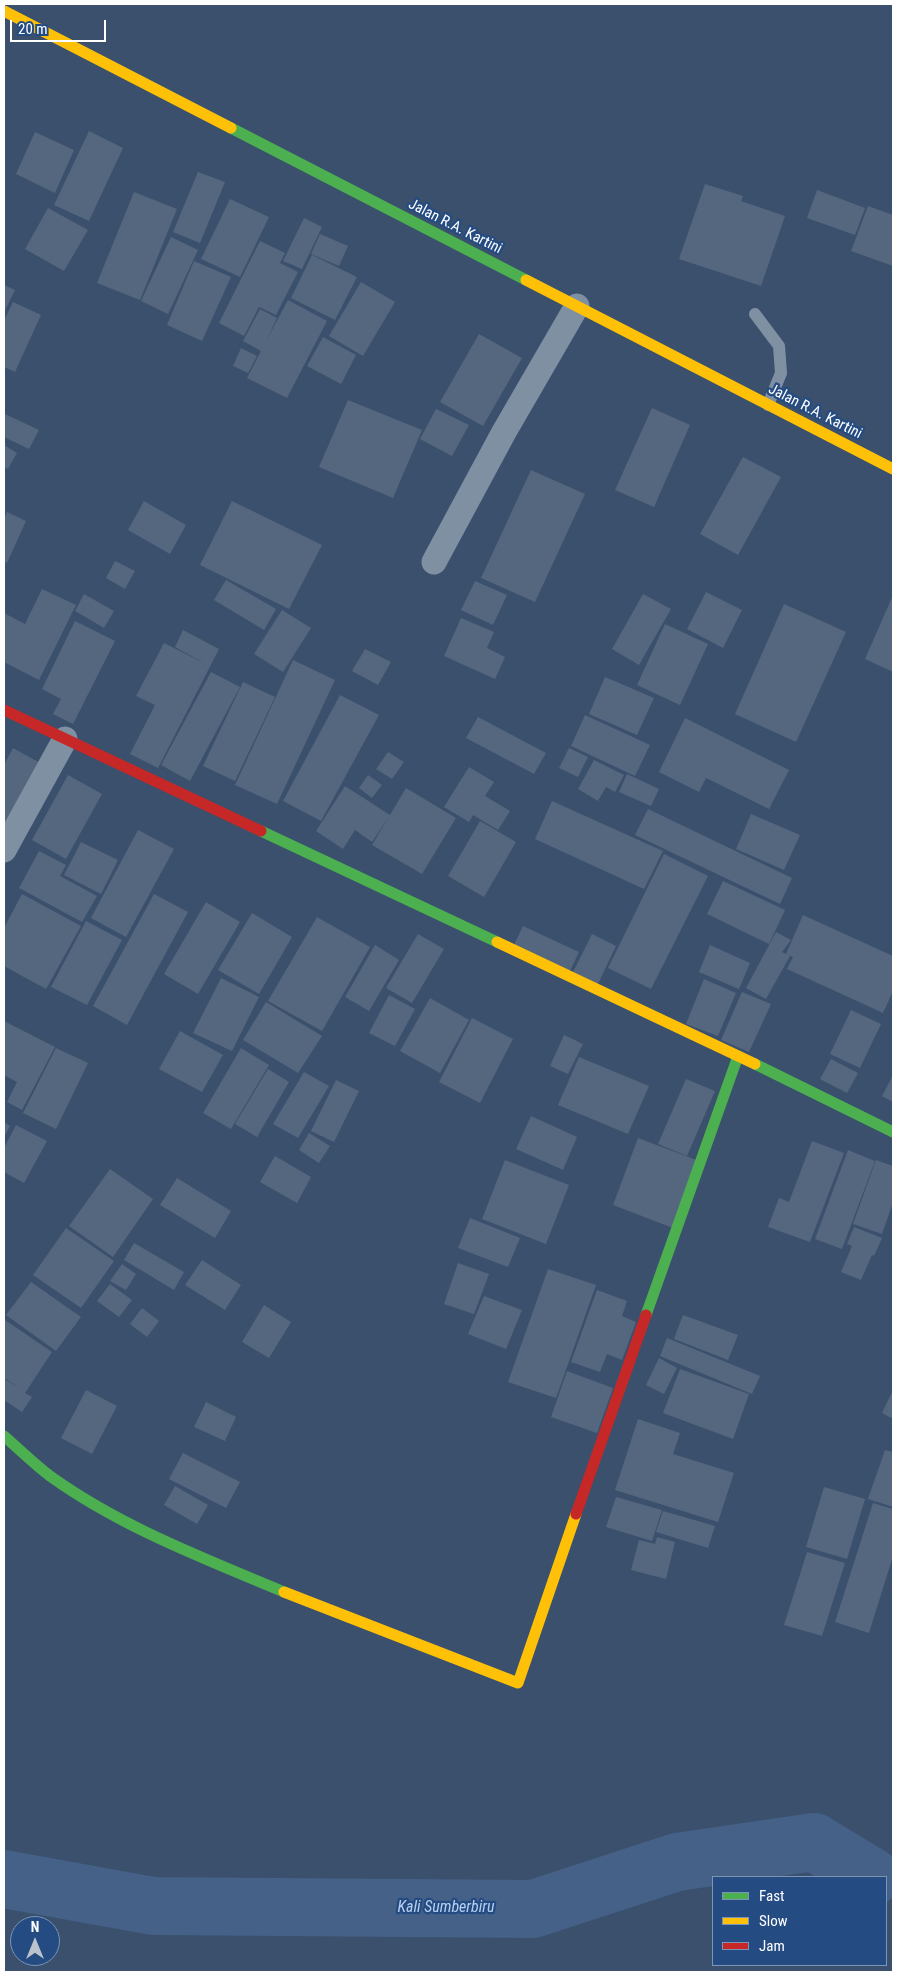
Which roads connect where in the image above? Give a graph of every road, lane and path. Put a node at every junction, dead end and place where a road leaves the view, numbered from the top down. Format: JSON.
{"nodes":[{"id":1,"x":4,"y":12,"type":"edge"},
{"id":2,"x":577,"y":306,"type":"junction"},
{"id":3,"x":755,"y":314,"type":"dead end"},
{"id":4,"x":768,"y":405,"type":"junction"},
{"id":5,"x":893,"y":469,"type":"edge"},
{"id":6,"x":434,"y":562,"type":"dead end"},
{"id":7,"x":4,"y":710,"type":"edge"},
{"id":8,"x":65,"y":739,"type":"junction"},
{"id":9,"x":4,"y":850,"type":"edge"},
{"id":10,"x":738,"y":1056,"type":"junction"},
{"id":11,"x":893,"y":1132,"type":"edge"},
{"id":12,"x":4,"y":1436,"type":"edge"}],
"edges":[{"from":1,"to":2,"type":"street","name":"Jalan R.A. Kartini"},
{"from":2,"to":4,"type":"street","name":"Jalan R.A. Kartini"},
{"from":2,"to":6,"type":"street"},
{"from":3,"to":4,"type":"lane"},
{"from":4,"to":5,"type":"street","name":"Jalan R.A. Kartini"},
{"from":7,"to":8,"type":"street"},
{"from":8,"to":9,"type":"street"},
{"from":8,"to":10,"type":"street"},
{"from":10,"to":11,"type":"street"},
{"from":10,"to":12,"type":"street"}]}
